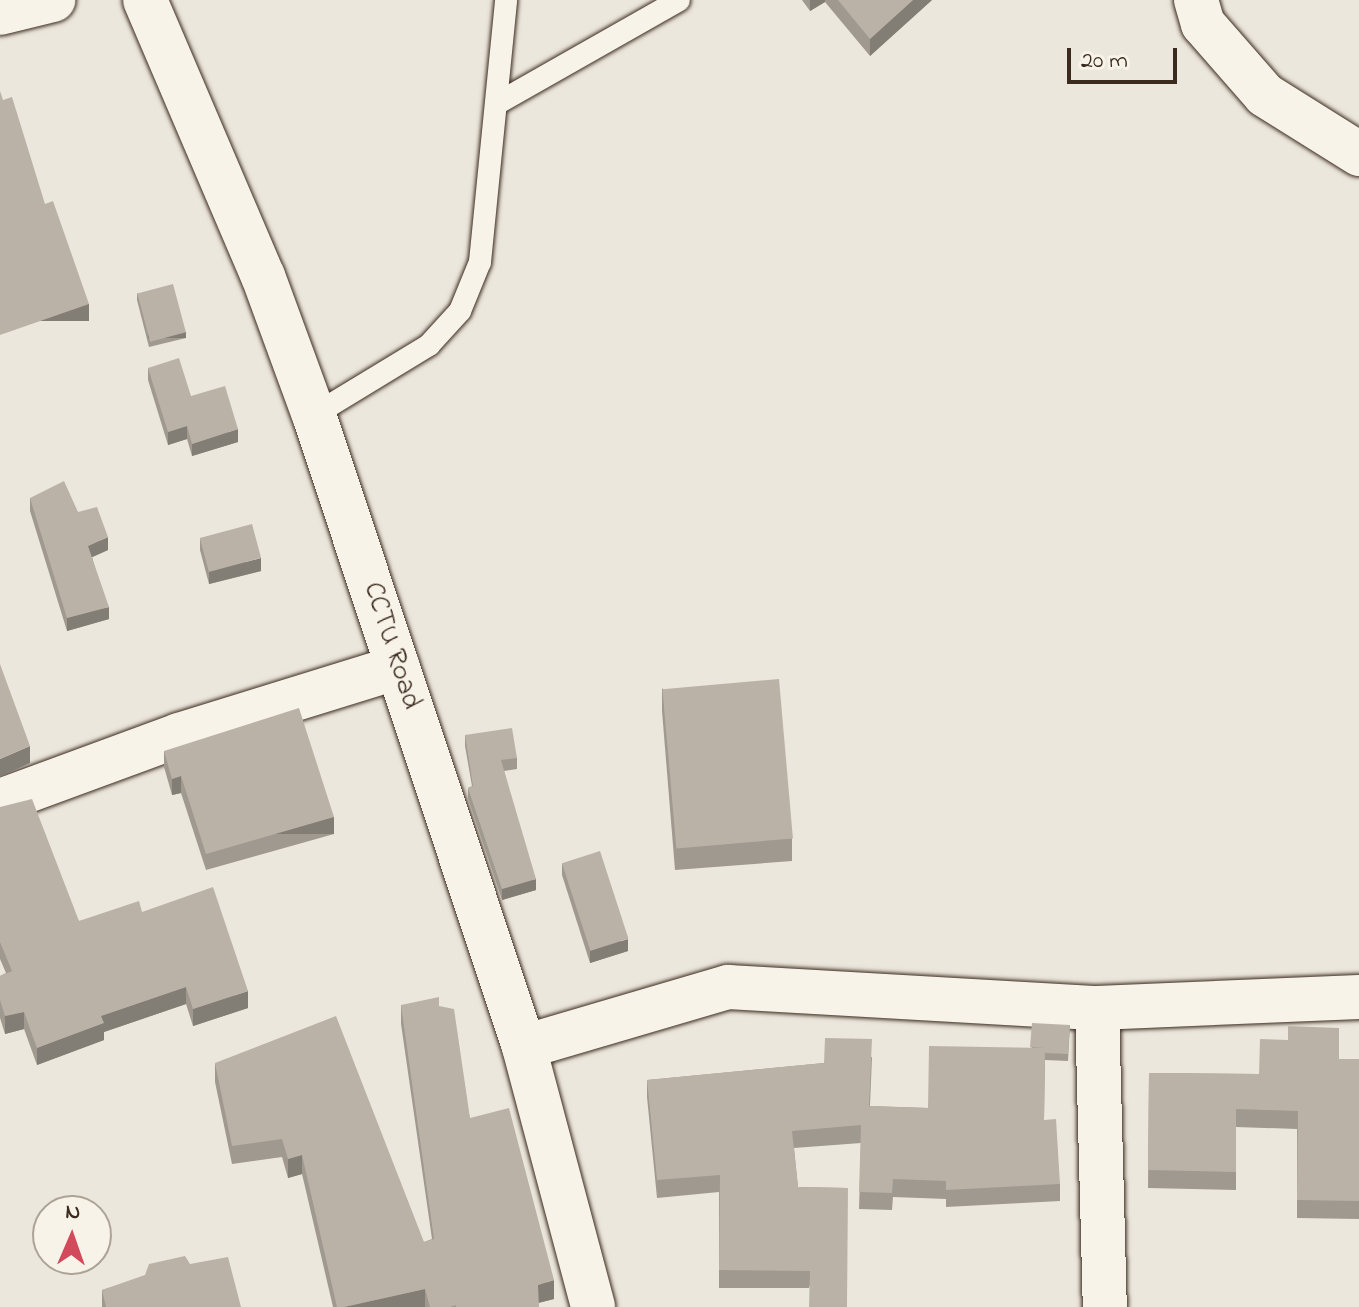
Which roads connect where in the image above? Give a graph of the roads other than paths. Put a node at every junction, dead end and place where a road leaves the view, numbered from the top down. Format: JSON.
{"nodes":[{"id":1,"x":53,"y":0,"type":"edge"},
{"id":2,"x":145,"y":0,"type":"edge"},
{"id":3,"x":506,"y":0,"type":"edge"},
{"id":4,"x":679,"y":0,"type":"edge"},
{"id":5,"x":1196,"y":0,"type":"edge"},
{"id":6,"x":0,"y":13,"type":"edge"},
{"id":7,"x":498,"y":103,"type":"junction"},
{"id":8,"x":1359,"y":154,"type":"edge"},
{"id":9,"x":314,"y":415,"type":"junction"},
{"id":10,"x":398,"y":667,"type":"junction"},
{"id":11,"x":0,"y":801,"type":"edge"},
{"id":12,"x":1359,"y":997,"type":"edge"},
{"id":13,"x":1097,"y":1008,"type":"junction"},
{"id":14,"x":524,"y":1047,"type":"junction"},
{"id":15,"x":593,"y":1307,"type":"edge"},
{"id":16,"x":1105,"y":1307,"type":"edge"}],
"edges":[{"from":1,"to":6,"type":"street"},
{"from":2,"to":9,"type":"street","name":"CCTU Road"},
{"from":3,"to":7,"type":"lane"},
{"from":4,"to":7,"type":"lane"},
{"from":5,"to":8,"type":"street"},
{"from":7,"to":9,"type":"lane"},
{"from":9,"to":10,"type":"street","name":"CCTU Road"},
{"from":10,"to":11,"type":"street"},
{"from":10,"to":14,"type":"street","name":"CCTU Road"},
{"from":12,"to":13,"type":"street"},
{"from":13,"to":14,"type":"street"},
{"from":13,"to":16,"type":"street"},
{"from":14,"to":15,"type":"street","name":"CCTU Road"}]}
